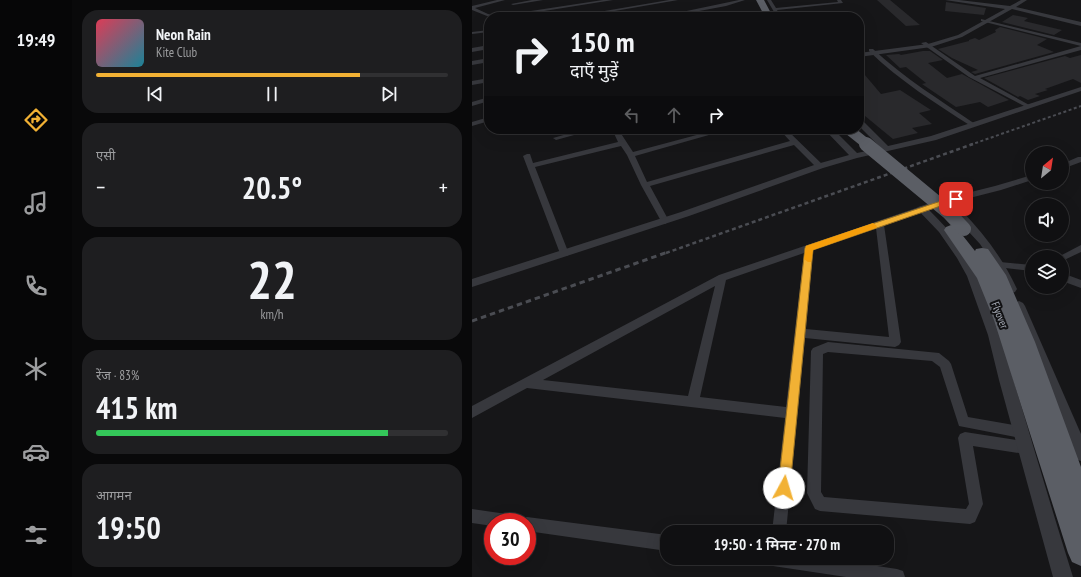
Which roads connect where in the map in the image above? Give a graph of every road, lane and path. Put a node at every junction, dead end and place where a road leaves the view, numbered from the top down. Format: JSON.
{"nodes":[{"id":1,"x":505,"y":0,"type":"edge"},
{"id":2,"x":540,"y":0,"type":"edge"},
{"id":3,"x":572,"y":0,"type":"edge"},
{"id":4,"x":611,"y":0,"type":"edge"},
{"id":5,"x":676,"y":0,"type":"edge"},
{"id":6,"x":743,"y":0,"type":"edge"},
{"id":7,"x":752,"y":0,"type":"edge"},
{"id":8,"x":760,"y":0,"type":"edge"},
{"id":9,"x":769,"y":0,"type":"edge"},
{"id":10,"x":839,"y":0,"type":"edge"},
{"id":11,"x":947,"y":0,"type":"edge"},
{"id":12,"x":956,"y":0,"type":"edge"},
{"id":13,"x":972,"y":0,"type":"edge"},
{"id":14,"x":1025,"y":0,"type":"edge"},
{"id":15,"x":666,"y":2,"type":"junction"},
{"id":16,"x":513,"y":4,"type":"junction"},
{"id":17,"x":577,"y":5,"type":"junction"},
{"id":18,"x":672,"y":5,"type":"dead end"},
{"id":19,"x":1012,"y":5,"type":"edge"},
{"id":20,"x":472,"y":8,"type":"edge"},
{"id":21,"x":677,"y":9,"type":"dead end"},
{"id":22,"x":775,"y":9,"type":"junction"},
{"id":23,"x":532,"y":11,"type":"junction"},
{"id":24,"x":525,"y":12,"type":"edge"},
{"id":25,"x":583,"y":12,"type":"edge"},
{"id":26,"x":604,"y":12,"type":"edge"},
{"id":27,"x":681,"y":12,"type":"edge"},
{"id":28,"x":688,"y":12,"type":"edge"},
{"id":29,"x":758,"y":12,"type":"edge"},
{"id":30,"x":767,"y":12,"type":"edge"},
{"id":31,"x":776,"y":12,"type":"edge"},
{"id":32,"x":484,"y":13,"type":"edge"},
{"id":33,"x":985,"y":20,"type":"junction"},
{"id":34,"x":1081,"y":24,"type":"edge"},
{"id":35,"x":484,"y":32,"type":"edge"},
{"id":36,"x":472,"y":33,"type":"edge"},
{"id":37,"x":927,"y":44,"type":"junction"},
{"id":38,"x":1081,"y":47,"type":"edge"},
{"id":39,"x":484,"y":48,"type":"edge"},
{"id":40,"x":472,"y":50,"type":"edge"},
{"id":41,"x":864,"y":51,"type":"edge"},
{"id":42,"x":874,"y":52,"type":"junction"},
{"id":43,"x":864,"y":54,"type":"edge"},
{"id":44,"x":484,"y":61,"type":"edge"},
{"id":45,"x":472,"y":64,"type":"edge"},
{"id":46,"x":975,"y":78,"type":"junction"},
{"id":47,"x":484,"y":81,"type":"edge"},
{"id":48,"x":472,"y":84,"type":"edge"},
{"id":49,"x":1081,"y":89,"type":"edge"},
{"id":50,"x":484,"y":100,"type":"edge"},
{"id":51,"x":472,"y":104,"type":"edge"},
{"id":52,"x":1028,"y":106,"type":"junction"},
{"id":53,"x":484,"y":120,"type":"edge"},
{"id":54,"x":472,"y":124,"type":"edge"},
{"id":55,"x":973,"y":125,"type":"junction"},
{"id":56,"x":864,"y":127,"type":"edge"},
{"id":57,"x":572,"y":134,"type":"edge"},
{"id":58,"x":618,"y":134,"type":"edge"},
{"id":59,"x":709,"y":134,"type":"edge"},
{"id":60,"x":787,"y":134,"type":"edge"},
{"id":61,"x":833,"y":134,"type":"edge"},
{"id":62,"x":843,"y":134,"type":"edge"},
{"id":63,"x":854,"y":134,"type":"edge"},
{"id":64,"x":556,"y":138,"type":"dead end"},
{"id":65,"x":795,"y":142,"type":"junction"},
{"id":66,"x":623,"y":144,"type":"junction"},
{"id":67,"x":887,"y":149,"type":"junction"},
{"id":68,"x":631,"y":155,"type":"junction"},
{"id":69,"x":527,"y":156,"type":"dead end"},
{"id":70,"x":856,"y":156,"type":"junction"},
{"id":71,"x":1081,"y":159,"type":"edge"},
{"id":72,"x":1069,"y":164,"type":"edge"},
{"id":73,"x":531,"y":166,"type":"junction"},
{"id":74,"x":820,"y":166,"type":"junction"},
{"id":75,"x":1025,"y":179,"type":"edge"},
{"id":76,"x":645,"y":185,"type":"junction"},
{"id":77,"x":946,"y":201,"type":"junction"},
{"id":78,"x":922,"y":209,"type":"junction"},
{"id":79,"x":665,"y":221,"type":"junction"},
{"id":80,"x":968,"y":222,"type":"junction"},
{"id":81,"x":880,"y":224,"type":"junction"},
{"id":82,"x":943,"y":230,"type":"junction"},
{"id":83,"x":809,"y":248,"type":"junction"},
{"id":84,"x":1081,"y":248,"type":"edge"},
{"id":85,"x":564,"y":254,"type":"junction"},
{"id":86,"x":1069,"y":254,"type":"edge"},
{"id":87,"x":1000,"y":265,"type":"junction"},
{"id":88,"x":1025,"y":267,"type":"edge"},
{"id":89,"x":722,"y":278,"type":"junction"},
{"id":90,"x":1069,"y":280,"type":"edge"},
{"id":91,"x":472,"y":283,"type":"edge"},
{"id":92,"x":1081,"y":284,"type":"edge"},
{"id":93,"x":800,"y":333,"type":"junction"},
{"id":94,"x":526,"y":383,"type":"junction"},
{"id":95,"x":693,"y":402,"type":"junction"},
{"id":96,"x":472,"y":412,"type":"edge"},
{"id":97,"x":792,"y":413,"type":"junction"},
{"id":98,"x":1020,"y":432,"type":"junction"},
{"id":99,"x":1025,"y":447,"type":"junction"},
{"id":100,"x":1081,"y":453,"type":"edge"},
{"id":101,"x":1081,"y":501,"type":"edge"},
{"id":102,"x":472,"y":516,"type":"edge"},
{"id":103,"x":484,"y":518,"type":"edge"},
{"id":104,"x":536,"y":525,"type":"edge"},
{"id":105,"x":780,"y":525,"type":"edge"},
{"id":106,"x":660,"y":542,"type":"edge"},
{"id":107,"x":1081,"y":553,"type":"edge"},
{"id":108,"x":821,"y":565,"type":"edge"},
{"id":109,"x":897,"y":577,"type":"edge"},
{"id":110,"x":1063,"y":577,"type":"edge"}],
"edges":[{"from":1,"to":16,"type":"street"},
{"from":1,"to":20,"type":"street"},
{"from":2,"to":16,"type":"street"},
{"from":3,"to":17,"type":"street"},
{"from":4,"to":17,"type":"street"},
{"from":5,"to":15,"type":"street"},
{"from":6,"to":28,"type":"street"},
{"from":7,"to":29,"type":"highway"},
{"from":8,"to":30,"type":"highway"},
{"from":9,"to":22,"type":"street"},
{"from":10,"to":22,"type":"street"},
{"from":11,"to":12,"type":"street"},
{"from":12,"to":19,"type":"street"},
{"from":13,"to":19,"type":"street"},
{"from":14,"to":19,"type":"street"},
{"from":15,"to":18,"type":"street"},
{"from":15,"to":26,"type":"street"},
{"from":16,"to":23,"type":"street"},
{"from":17,"to":23,"type":"street"},
{"from":17,"to":25,"type":"street"},
{"from":19,"to":33,"type":"street"},
{"from":19,"to":34,"type":"street"},
{"from":20,"to":32,"type":"street"},
{"from":21,"to":27,"type":"street"},
{"from":22,"to":31,"type":"street"},
{"from":23,"to":24,"type":"street"},
{"from":33,"to":37,"type":"street"},
{"from":33,"to":38,"type":"street"},
{"from":35,"to":36,"type":"street"},
{"from":37,"to":42,"type":"street"},
{"from":37,"to":46,"type":"street"},
{"from":38,"to":46,"type":"street"},
{"from":39,"to":40,"type":"street"},
{"from":41,"to":42,"type":"street"},
{"from":42,"to":43,"type":"street"},
{"from":42,"to":55,"type":"street"},
{"from":44,"to":45,"type":"street"},
{"from":46,"to":52,"type":"street"},
{"from":47,"to":48,"type":"street"},
{"from":49,"to":52,"type":"street"},
{"from":50,"to":51,"type":"street"},
{"from":52,"to":55,"type":"street"},
{"from":53,"to":54,"type":"street"},
{"from":55,"to":67,"type":"street"},
{"from":56,"to":67,"type":"street"},
{"from":57,"to":64,"type":"street"},
{"from":58,"to":66,"type":"street"},
{"from":59,"to":68,"type":"street"},
{"from":60,"to":65,"type":"street"},
{"from":61,"to":70,"type":"street"},
{"from":62,"to":107,"type":"highway","name":"Flyover"},
{"from":63,"to":101,"type":"highway","name":"Flyover","bridge":true},
{"from":65,"to":74,"type":"street"},
{"from":65,"to":76,"type":"street"},
{"from":66,"to":68,"type":"street"},
{"from":66,"to":73,"type":"street"},
{"from":67,"to":70,"type":"street"},
{"from":68,"to":76,"type":"street"},
{"from":69,"to":73,"type":"street"},
{"from":70,"to":74,"type":"street"},
{"from":71,"to":72,"type":"street"},
{"from":73,"to":85,"type":"street"},
{"from":74,"to":79,"type":"street"},
{"from":75,"to":77,"type":"street"},
{"from":76,"to":79,"type":"street"},
{"from":77,"to":78,"type":"street"},
{"from":77,"to":80,"type":"street"},
{"from":78,"to":81,"type":"street"},
{"from":78,"to":82,"type":"street"},
{"from":79,"to":85,"type":"street"},
{"from":80,"to":82,"type":"street"},
{"from":80,"to":87,"type":"street"},
{"from":81,"to":83,"type":"street"},
{"from":81,"to":93,"type":"street"},
{"from":82,"to":98,"type":"street"},
{"from":83,"to":89,"type":"street"},
{"from":83,"to":93,"type":"street"},
{"from":84,"to":86,"type":"street"},
{"from":85,"to":91,"type":"street"},
{"from":87,"to":88,"type":"street"},
{"from":87,"to":100,"type":"street"},
{"from":89,"to":94,"type":"street"},
{"from":89,"to":95,"type":"street"},
{"from":90,"to":92,"type":"street"},
{"from":93,"to":97,"type":"street"},
{"from":94,"to":95,"type":"street"},
{"from":94,"to":96,"type":"street"},
{"from":95,"to":97,"type":"street"},
{"from":97,"to":105,"type":"street"},
{"from":98,"to":99,"type":"street"},
{"from":98,"to":99,"type":"street"},
{"from":99,"to":110,"type":"street"},
{"from":102,"to":103,"type":"street"},
{"from":104,"to":106,"type":"street"},
{"from":108,"to":109,"type":"street"}]}
